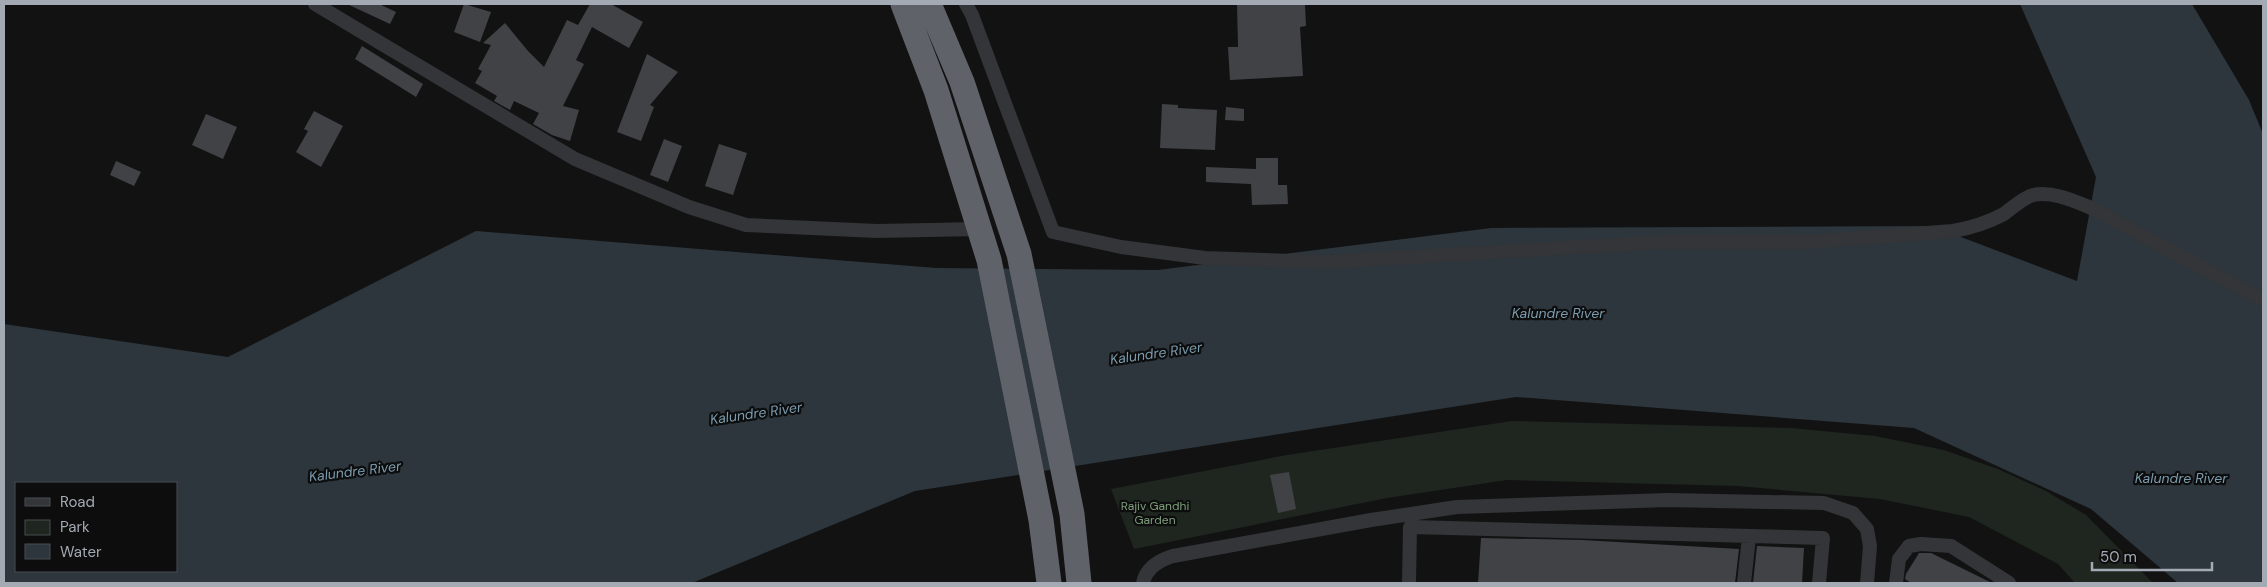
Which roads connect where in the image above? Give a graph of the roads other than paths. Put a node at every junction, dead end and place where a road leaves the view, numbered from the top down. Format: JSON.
{"nodes":[{"id":1,"x":315,"y":4,"type":"edge"},
{"id":2,"x":903,"y":4,"type":"edge"},
{"id":3,"x":929,"y":4,"type":"edge"},
{"id":4,"x":966,"y":4,"type":"edge"},
{"id":5,"x":980,"y":228,"type":"junction"},
{"id":6,"x":2263,"y":300,"type":"edge"},
{"id":7,"x":1748,"y":537,"type":"junction"},
{"id":8,"x":1049,"y":583,"type":"edge"},
{"id":9,"x":1079,"y":583,"type":"edge"},
{"id":10,"x":1143,"y":583,"type":"edge"},
{"id":11,"x":1409,"y":583,"type":"edge"},
{"id":12,"x":1744,"y":583,"type":"edge"},
{"id":13,"x":1819,"y":583,"type":"edge"},
{"id":14,"x":1867,"y":583,"type":"edge"},
{"id":15,"x":1896,"y":583,"type":"edge"},
{"id":16,"x":2009,"y":583,"type":"edge"}],
"edges":[{"from":1,"to":5,"type":"street"},
{"from":2,"to":5,"type":"highway"},
{"from":3,"to":9,"type":"highway"},
{"from":4,"to":6,"type":"street"},
{"from":5,"to":8,"type":"highway"},
{"from":7,"to":11,"type":"street"},
{"from":7,"to":12,"type":"street"},
{"from":7,"to":13,"type":"street"},
{"from":10,"to":14,"type":"street"},
{"from":15,"to":16,"type":"street"}]}
